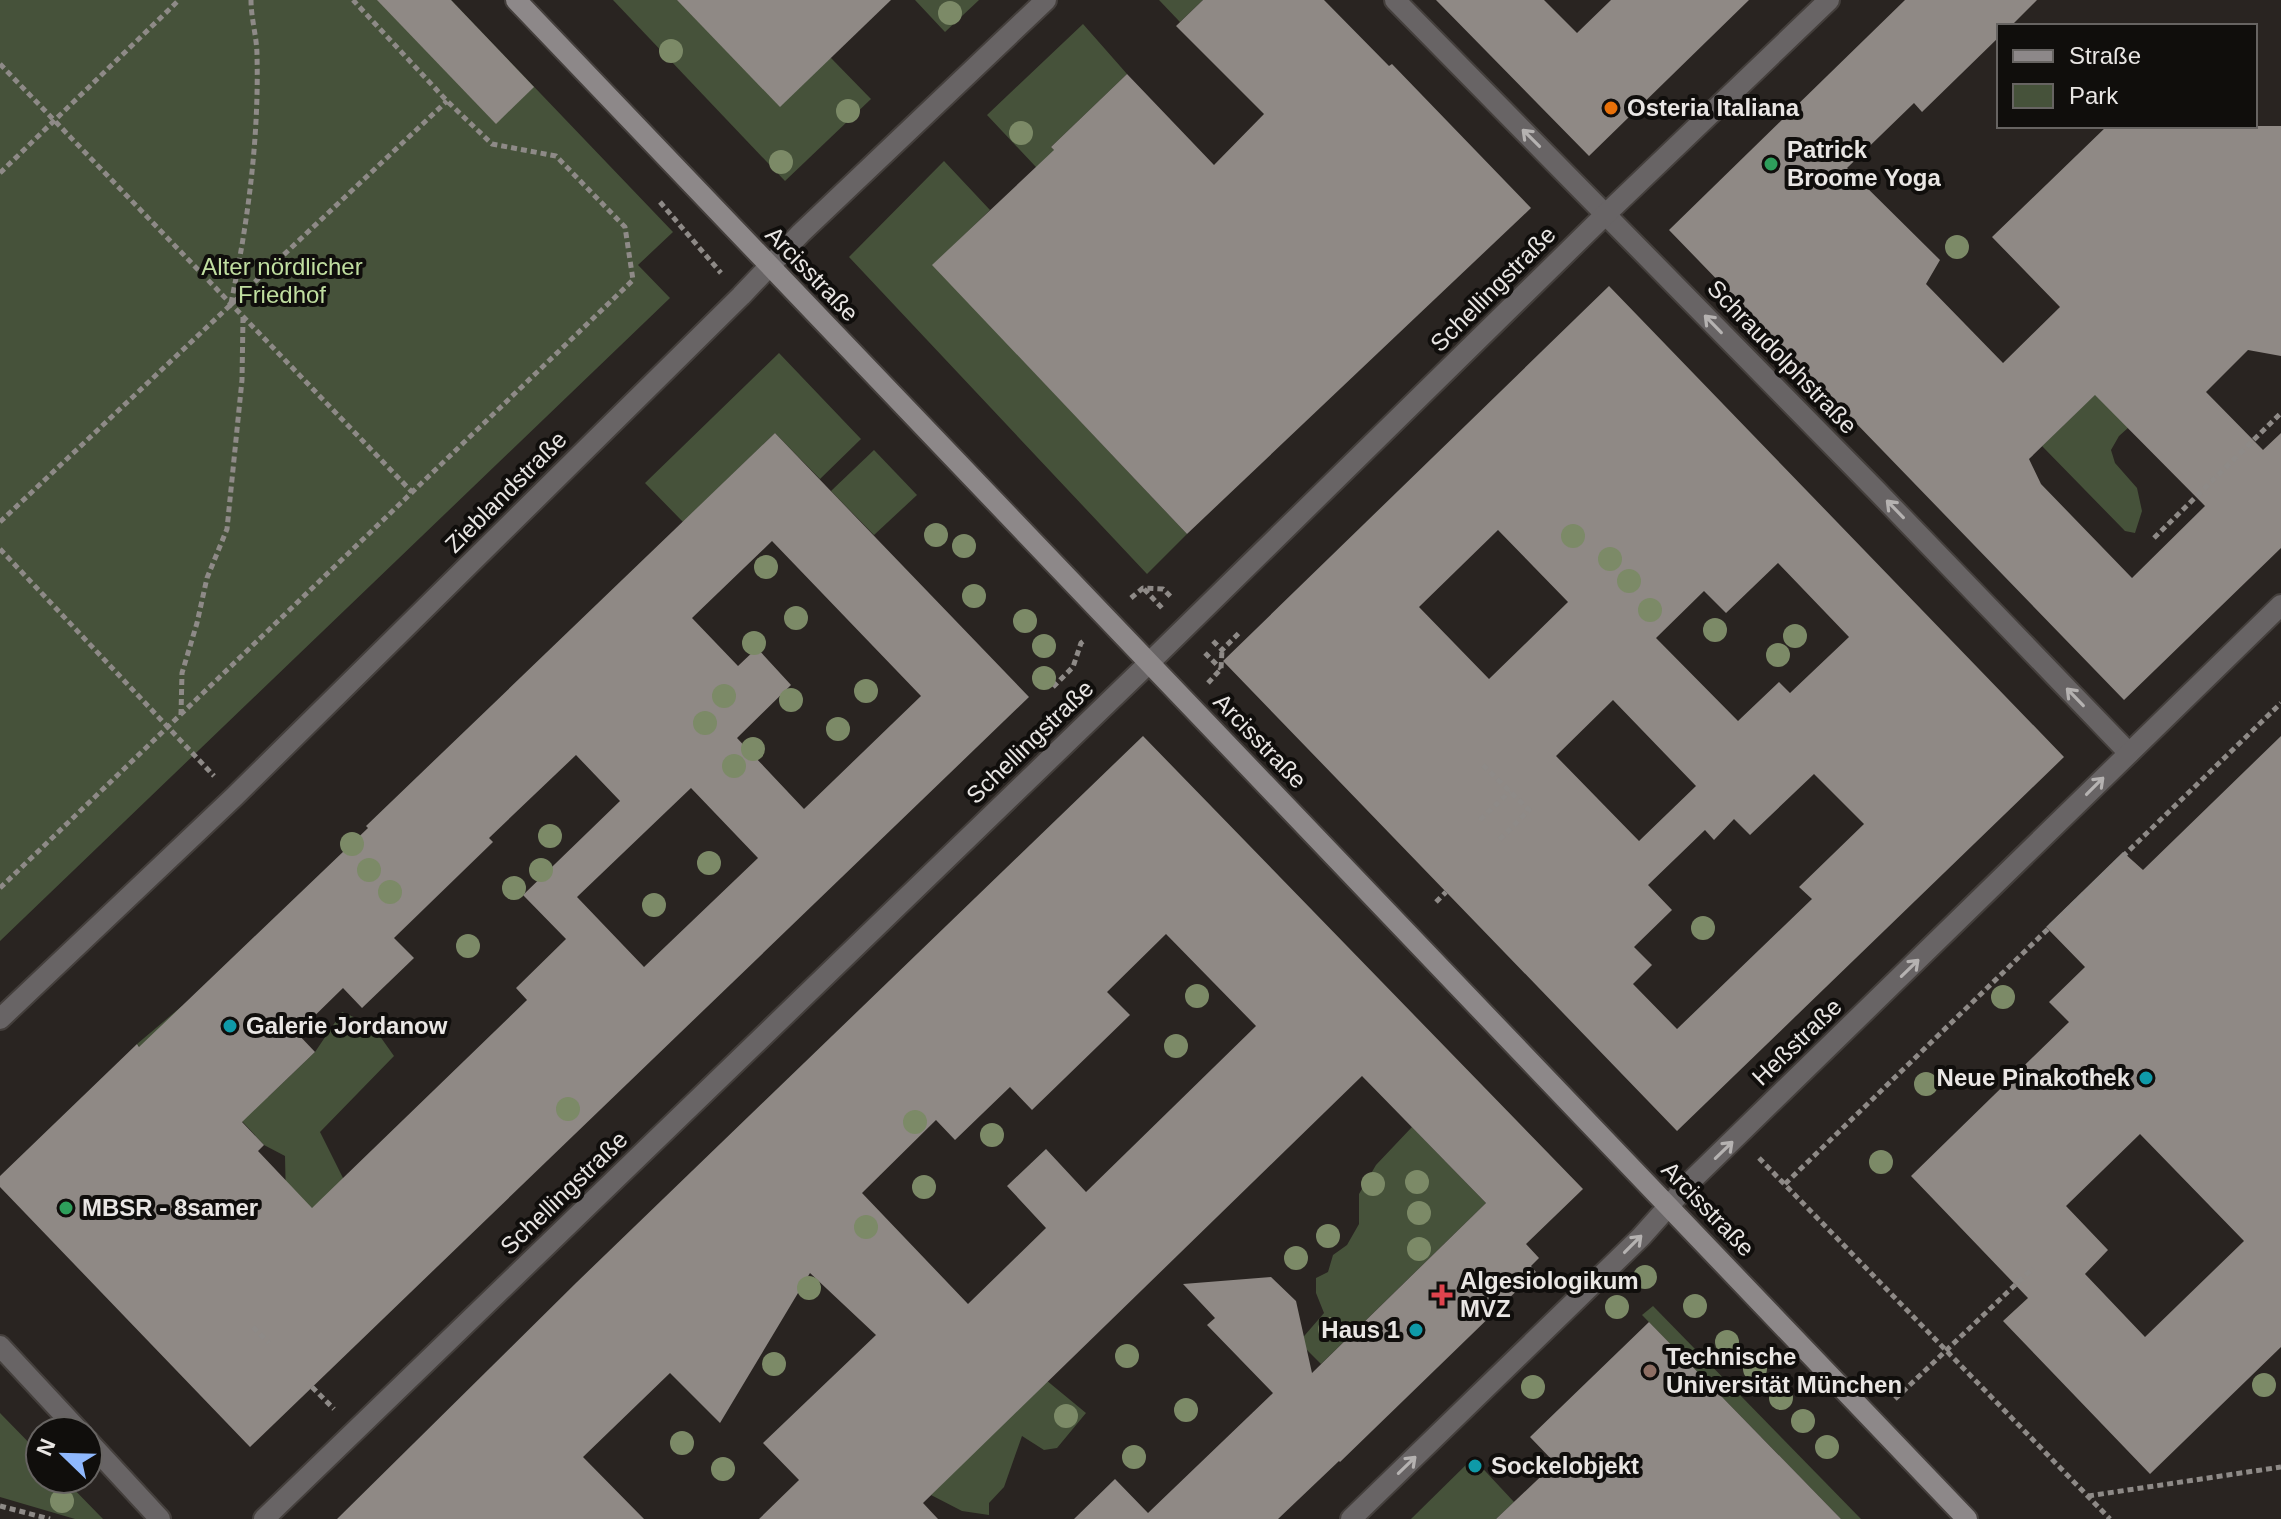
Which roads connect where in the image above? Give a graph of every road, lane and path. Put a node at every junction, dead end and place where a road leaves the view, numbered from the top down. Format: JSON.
{"nodes":[{"id":1,"x":179,"y":0,"type":"edge"},
{"id":2,"x":251,"y":0,"type":"edge"},
{"id":3,"x":353,"y":0,"type":"edge"},
{"id":4,"x":516,"y":0,"type":"edge"},
{"id":5,"x":1046,"y":0,"type":"edge"},
{"id":6,"x":1395,"y":0,"type":"edge"},
{"id":7,"x":1829,"y":0,"type":"edge"},
{"id":8,"x":0,"y":64,"type":"edge"},
{"id":9,"x":447,"y":101,"type":"junction"},
{"id":10,"x":54,"y":121,"type":"junction"},
{"id":11,"x":0,"y":173,"type":"edge"},
{"id":12,"x":1606,"y":214,"type":"junction"},
{"id":13,"x":769,"y":267,"type":"junction"},
{"id":14,"x":231,"y":304,"type":"junction"},
{"id":15,"x":243,"y":316,"type":"junction"},
{"id":16,"x":2281,"y":413,"type":"edge"},
{"id":17,"x":412,"y":492,"type":"junction"},
{"id":18,"x":0,"y":522,"type":"edge"},
{"id":19,"x":2154,"y":538,"type":"dead end"},
{"id":20,"x":0,"y":549,"type":"edge"},
{"id":21,"x":2281,"y":605,"type":"edge"},
{"id":22,"x":1149,"y":663,"type":"junction"},
{"id":23,"x":2281,"y":703,"type":"edge"},
{"id":24,"x":181,"y":715,"type":"junction"},
{"id":25,"x":168,"y":727,"type":"junction"},
{"id":26,"x":2129,"y":753,"type":"junction"},
{"id":27,"x":1483,"y":765,"type":"dead end"},
{"id":28,"x":1510,"y":791,"type":"junction"},
{"id":29,"x":234,"y":797,"type":"junction"},
{"id":30,"x":1480,"y":820,"type":"dead end"},
{"id":31,"x":1499,"y":840,"type":"dead end"},
{"id":32,"x":0,"y":888,"type":"edge"},
{"id":33,"x":1446,"y":892,"type":"dead end"},
{"id":34,"x":1436,"y":902,"type":"dead end"},
{"id":35,"x":0,"y":1019,"type":"edge"},
{"id":36,"x":1738,"y":1136,"type":"junction"},
{"id":37,"x":1785,"y":1184,"type":"junction"},
{"id":38,"x":1670,"y":1206,"type":"junction"},
{"id":39,"x":2033,"y":1268,"type":"dead end"},
{"id":40,"x":253,"y":1327,"type":"dead end"},
{"id":41,"x":269,"y":1343,"type":"dead end"},
{"id":42,"x":0,"y":1346,"type":"edge"},
{"id":43,"x":1946,"y":1350,"type":"junction"},
{"id":44,"x":1895,"y":1399,"type":"dead end"},
{"id":45,"x":64,"y":1415,"type":"edge"},
{"id":46,"x":104,"y":1458,"type":"edge"},
{"id":47,"x":2281,"y":1467,"type":"edge"},
{"id":48,"x":2088,"y":1496,"type":"junction"},
{"id":49,"x":0,"y":1506,"type":"edge"},
{"id":50,"x":50,"y":1519,"type":"edge"},
{"id":51,"x":160,"y":1519,"type":"edge"},
{"id":52,"x":264,"y":1519,"type":"edge"},
{"id":53,"x":1351,"y":1519,"type":"edge"},
{"id":54,"x":1967,"y":1519,"type":"edge"},
{"id":55,"x":2110,"y":1519,"type":"edge"}],
"edges":[{"from":1,"to":10,"type":"path"},
{"from":2,"to":14,"type":"path"},
{"from":3,"to":9,"type":"path"},
{"from":4,"to":13,"type":"main road","name":"Arcisstraße"},
{"from":5,"to":13,"type":"street","name":"Zieblandstraße"},
{"from":12,"to":6,"type":"street","name":"Schraudolphstraße","one_way":true},
{"from":7,"to":12,"type":"street","name":"Schellingstraße"},
{"from":8,"to":10,"type":"path"},
{"from":9,"to":14,"type":"path"},
{"from":9,"to":17,"type":"path"},
{"from":10,"to":11,"type":"path"},
{"from":10,"to":14,"type":"path"},
{"from":12,"to":22,"type":"street","name":"Schellingstraße"},
{"from":26,"to":12,"type":"street","name":"Schraudolphstraße","one_way":true},
{"from":13,"to":22,"type":"main road","name":"Arcisstraße"},
{"from":13,"to":29,"type":"street","name":"Zieblandstraße"},
{"from":14,"to":15,"type":"path"},
{"from":14,"to":18,"type":"path"},
{"from":15,"to":17,"type":"path"},
{"from":15,"to":24,"type":"path"},
{"from":16,"to":19,"type":"path"},
{"from":17,"to":24,"type":"path"},
{"from":20,"to":25,"type":"path"},
{"from":21,"to":26,"type":"street","name":"Heßstraße"},
{"from":22,"to":38,"type":"main road","name":"Arcisstraße"},
{"from":22,"to":52,"type":"street","name":"Schellingstraße"},
{"from":23,"to":37,"type":"path"},
{"from":24,"to":25,"type":"path"},
{"from":25,"to":29,"type":"path"},
{"from":25,"to":32,"type":"path"},
{"from":36,"to":26,"type":"street","name":"Heßstraße","one_way":true},
{"from":27,"to":28,"type":"path"},
{"from":28,"to":30,"type":"path"},
{"from":28,"to":31,"type":"path"},
{"from":29,"to":35,"type":"street","name":"Zieblandstraße"},
{"from":33,"to":34,"type":"path"},
{"from":36,"to":37,"type":"path"},
{"from":38,"to":36,"type":"street","name":"Heßstraße","one_way":true},
{"from":37,"to":43,"type":"path"},
{"from":53,"to":38,"type":"street","name":"Heßstraße","one_way":true},
{"from":38,"to":54,"type":"main road","name":"Arcisstraße"},
{"from":39,"to":43,"type":"path"},
{"from":40,"to":41,"type":"path"},
{"from":42,"to":45,"type":"street"},
{"from":43,"to":44,"type":"path"},
{"from":43,"to":48,"type":"path"},
{"from":46,"to":51,"type":"street"},
{"from":47,"to":48,"type":"path"},
{"from":48,"to":55,"type":"path"},
{"from":49,"to":50,"type":"path"}]}
